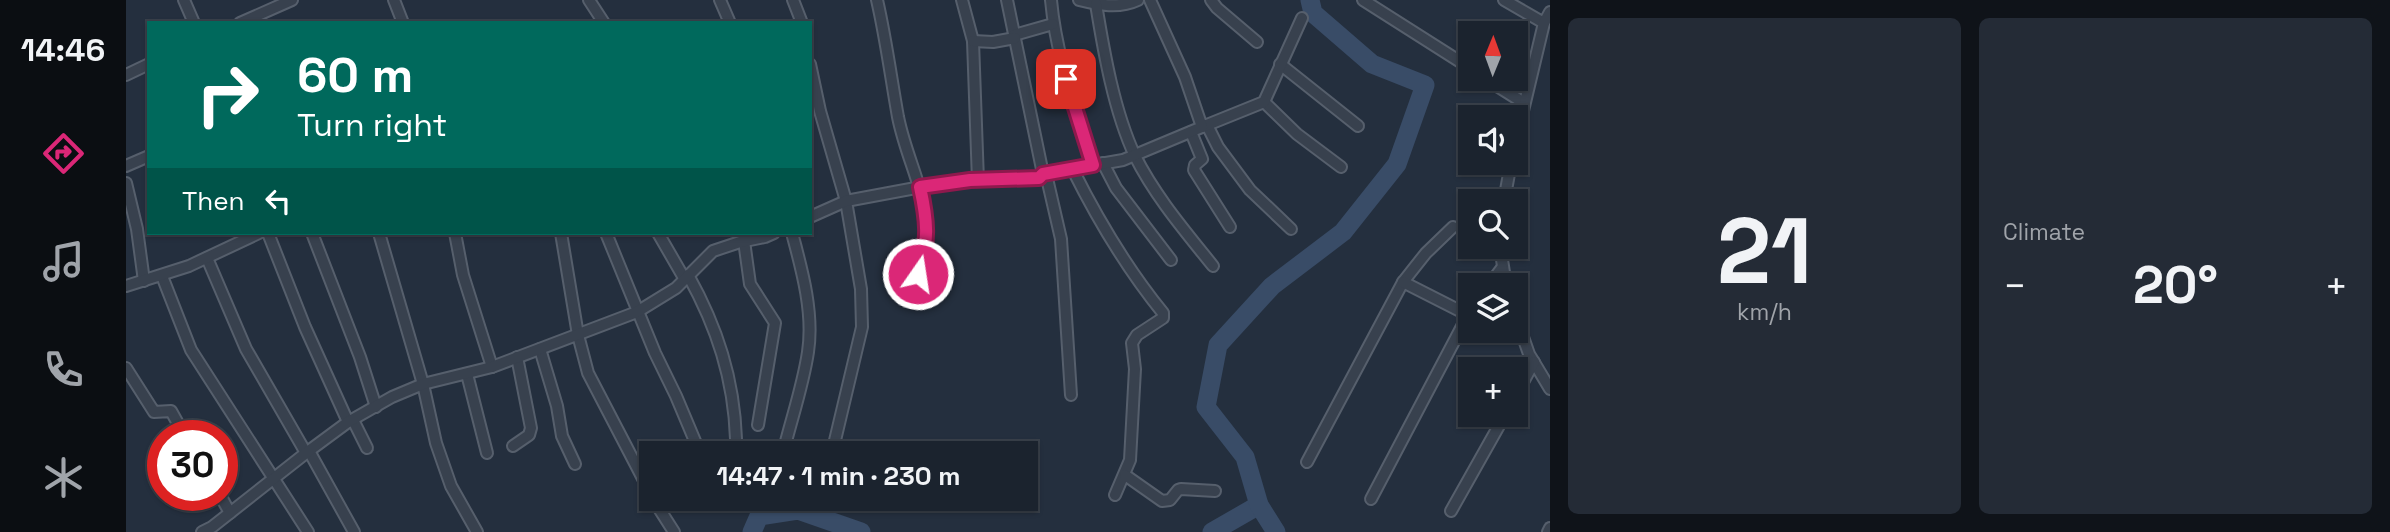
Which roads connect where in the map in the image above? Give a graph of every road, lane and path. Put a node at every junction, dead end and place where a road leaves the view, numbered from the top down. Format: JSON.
{"nodes":[{"id":1,"x":184,"y":0,"type":"edge"},
{"id":2,"x":292,"y":0,"type":"edge"},
{"id":3,"x":394,"y":0,"type":"edge"},
{"id":4,"x":589,"y":0,"type":"edge"},
{"id":5,"x":720,"y":0,"type":"edge"},
{"id":6,"x":793,"y":0,"type":"edge"},
{"id":7,"x":877,"y":0,"type":"edge"},
{"id":8,"x":962,"y":0,"type":"edge"},
{"id":9,"x":1007,"y":0,"type":"edge"},
{"id":10,"x":1051,"y":0,"type":"edge"},
{"id":11,"x":1079,"y":0,"type":"edge"},
{"id":12,"x":1138,"y":0,"type":"edge"},
{"id":13,"x":1150,"y":0,"type":"edge"},
{"id":14,"x":1211,"y":0,"type":"edge"},
{"id":15,"x":1363,"y":0,"type":"edge"},
{"id":16,"x":1504,"y":0,"type":"edge"},
{"id":17,"x":273,"y":4,"type":"edge"},
{"id":18,"x":1096,"y":4,"type":"junction"},
{"id":19,"x":1550,"y":12,"type":"edge"},
{"id":20,"x":1302,"y":18,"type":"dead end"},
{"id":21,"x":193,"y":21,"type":"edge"},
{"id":22,"x":243,"y":21,"type":"edge"},
{"id":23,"x":402,"y":21,"type":"edge"},
{"id":24,"x":603,"y":21,"type":"edge"},
{"id":25,"x":729,"y":21,"type":"edge"},
{"id":26,"x":801,"y":21,"type":"edge"},
{"id":27,"x":1544,"y":23,"type":"junction"},
{"id":28,"x":1053,"y":24,"type":"junction"},
{"id":29,"x":1014,"y":37,"type":"junction"},
{"id":30,"x":973,"y":41,"type":"junction"},
{"id":31,"x":1257,"y":42,"type":"dead end"},
{"id":32,"x":1458,"y":60,"type":"edge"},
{"id":33,"x":1280,"y":64,"type":"junction"},
{"id":34,"x":147,"y":65,"type":"edge"},
{"id":35,"x":812,"y":73,"type":"edge"},
{"id":36,"x":126,"y":75,"type":"edge"},
{"id":37,"x":1505,"y":91,"type":"edge"},
{"id":38,"x":1264,"y":102,"type":"junction"},
{"id":39,"x":1524,"y":103,"type":"joint"},
{"id":40,"x":1357,"y":126,"type":"dead end"},
{"id":41,"x":1200,"y":128,"type":"junction"},
{"id":42,"x":1135,"y":155,"type":"junction"},
{"id":43,"x":147,"y":157,"type":"edge"},
{"id":44,"x":1098,"y":164,"type":"junction"},
{"id":45,"x":126,"y":166,"type":"edge"},
{"id":46,"x":1341,"y":167,"type":"dead end"},
{"id":47,"x":1073,"y":170,"type":"junction"},
{"id":48,"x":1045,"y":174,"type":"junction"},
{"id":49,"x":978,"y":181,"type":"junction"},
{"id":50,"x":126,"y":183,"type":"edge"},
{"id":51,"x":920,"y":187,"type":"junction"},
{"id":52,"x":846,"y":201,"type":"junction"},
{"id":53,"x":812,"y":216,"type":"edge"},
{"id":54,"x":1230,"y":227,"type":"dead end"},
{"id":55,"x":1454,"y":227,"type":"dead end"},
{"id":56,"x":1291,"y":229,"type":"dead end"},
{"id":57,"x":255,"y":235,"type":"edge"},
{"id":58,"x":269,"y":235,"type":"edge"},
{"id":59,"x":313,"y":235,"type":"edge"},
{"id":60,"x":380,"y":235,"type":"edge"},
{"id":61,"x":455,"y":235,"type":"edge"},
{"id":62,"x":561,"y":235,"type":"edge"},
{"id":63,"x":607,"y":235,"type":"edge"},
{"id":64,"x":659,"y":235,"type":"edge"},
{"id":65,"x":770,"y":235,"type":"edge"},
{"id":66,"x":793,"y":235,"type":"edge"},
{"id":67,"x":740,"y":239,"type":"edge"},
{"id":68,"x":207,"y":258,"type":"junction"},
{"id":69,"x":1501,"y":259,"type":"edge"},
{"id":70,"x":1171,"y":260,"type":"dead end"},
{"id":71,"x":1213,"y":266,"type":"dead end"},
{"id":72,"x":1502,"y":268,"type":"junction"},
{"id":73,"x":1498,"y":273,"type":"edge"},
{"id":74,"x":1503,"y":273,"type":"edge"},
{"id":75,"x":918,"y":274,"type":"dead end"},
{"id":76,"x":162,"y":275,"type":"junction"},
{"id":77,"x":686,"y":277,"type":"junction"},
{"id":78,"x":144,"y":281,"type":"junction"},
{"id":79,"x":1403,"y":282,"type":"junction"},
{"id":80,"x":126,"y":286,"type":"edge"},
{"id":81,"x":1458,"y":309,"type":"edge"},
{"id":82,"x":637,"y":312,"type":"junction"},
{"id":83,"x":578,"y":335,"type":"junction"},
{"id":84,"x":1458,"y":335,"type":"edge"},
{"id":85,"x":1526,"y":343,"type":"edge"},
{"id":86,"x":540,"y":349,"type":"junction"},
{"id":87,"x":517,"y":357,"type":"junction"},
{"id":88,"x":1534,"y":362,"type":"junction"},
{"id":89,"x":492,"y":367,"type":"junction"},
{"id":90,"x":126,"y":368,"type":"edge"},
{"id":91,"x":1528,"y":373,"type":"edge"},
{"id":92,"x":467,"y":374,"type":"junction"},
{"id":93,"x":424,"y":384,"type":"junction"},
{"id":94,"x":1550,"y":389,"type":"edge"},
{"id":95,"x":1071,"y":395,"type":"dead end"},
{"id":96,"x":376,"y":407,"type":"junction"},
{"id":97,"x":176,"y":420,"type":"edge"},
{"id":98,"x":350,"y":421,"type":"junction"},
{"id":99,"x":758,"y":425,"type":"dead end"},
{"id":100,"x":1498,"y":427,"type":"edge"},
{"id":101,"x":736,"y":439,"type":"dead end"},
{"id":102,"x":695,"y":441,"type":"edge"},
{"id":103,"x":786,"y":441,"type":"edge"},
{"id":104,"x":835,"y":441,"type":"edge"},
{"id":105,"x":513,"y":446,"type":"dead end"},
{"id":106,"x":367,"y":448,"type":"dead end"},
{"id":107,"x":307,"y":452,"type":"junction"},
{"id":108,"x":486,"y":453,"type":"dead end"},
{"id":109,"x":1307,"y":462,"type":"dead end"},
{"id":110,"x":575,"y":464,"type":"dead end"},
{"id":111,"x":639,"y":472,"type":"edge"},
{"id":112,"x":1125,"y":475,"type":"junction"},
{"id":113,"x":272,"y":479,"type":"junction"},
{"id":114,"x":1215,"y":491,"type":"dead end"},
{"id":115,"x":1115,"y":495,"type":"dead end"},
{"id":116,"x":1371,"y":499,"type":"dead end"},
{"id":117,"x":661,"y":511,"type":"edge"},
{"id":118,"x":1451,"y":511,"type":"dead end"},
{"id":119,"x":230,"y":513,"type":"joint"},
{"id":120,"x":210,"y":530,"type":"edge"},
{"id":121,"x":308,"y":532,"type":"edge"},
{"id":122,"x":354,"y":532,"type":"edge"},
{"id":123,"x":477,"y":532,"type":"edge"},
{"id":124,"x":674,"y":532,"type":"edge"}],
"edges":[{"from":1,"to":21,"type":"street"},
{"from":2,"to":17,"type":"street"},
{"from":3,"to":23,"type":"street"},
{"from":4,"to":24,"type":"street"},
{"from":5,"to":25,"type":"street"},
{"from":6,"to":26,"type":"street"},
{"from":7,"to":51,"type":"street"},
{"from":8,"to":30,"type":"street"},
{"from":9,"to":29,"type":"street"},
{"from":10,"to":28,"type":"street"},
{"from":11,"to":18,"type":"street"},
{"from":12,"to":18,"type":"street"},
{"from":13,"to":41,"type":"street"},
{"from":14,"to":31,"type":"street"},
{"from":15,"to":32,"type":"street"},
{"from":16,"to":27,"type":"street"},
{"from":17,"to":22,"type":"street"},
{"from":18,"to":42,"type":"street"},
{"from":19,"to":27,"type":"street"},
{"from":20,"to":33,"type":"street"},
{"from":27,"to":39,"type":"street"},
{"from":28,"to":29,"type":"street"},
{"from":28,"to":44,"type":"street"},
{"from":29,"to":30,"type":"street"},
{"from":29,"to":48,"type":"street"},
{"from":30,"to":49,"type":"street"},
{"from":33,"to":38,"type":"street"},
{"from":33,"to":40,"type":"street"},
{"from":34,"to":36,"type":"street"},
{"from":35,"to":52,"type":"street"},
{"from":37,"to":39,"type":"street"},
{"from":38,"to":41,"type":"street"},
{"from":38,"to":46,"type":"street"},
{"from":41,"to":42,"type":"street"},
{"from":41,"to":54,"type":"street"},
{"from":41,"to":56,"type":"street"},
{"from":42,"to":44,"type":"street"},
{"from":42,"to":71,"type":"street"},
{"from":43,"to":45,"type":"street"},
{"from":44,"to":47,"type":"street"},
{"from":44,"to":70,"type":"street"},
{"from":47,"to":48,"type":"street"},
{"from":47,"to":112,"type":"street"},
{"from":48,"to":49,"type":"street"},
{"from":48,"to":95,"type":"street"},
{"from":49,"to":51,"type":"street"},
{"from":50,"to":78,"type":"street"},
{"from":51,"to":52,"type":"street"},
{"from":51,"to":75,"type":"street"},
{"from":52,"to":53,"type":"street"},
{"from":52,"to":104,"type":"street"},
{"from":55,"to":79,"type":"street"},
{"from":57,"to":68,"type":"street"},
{"from":58,"to":98,"type":"street"},
{"from":59,"to":96,"type":"street"},
{"from":60,"to":93,"type":"street"},
{"from":61,"to":89,"type":"street"},
{"from":62,"to":83,"type":"street"},
{"from":63,"to":82,"type":"street"},
{"from":64,"to":77,"type":"street"},
{"from":65,"to":67,"type":"street"},
{"from":66,"to":103,"type":"street"},
{"from":67,"to":77,"type":"street"},
{"from":67,"to":99,"type":"street"},
{"from":68,"to":76,"type":"street"},
{"from":68,"to":107,"type":"street"},
{"from":69,"to":72,"type":"street"},
{"from":72,"to":73,"type":"street"},
{"from":72,"to":74,"type":"street"},
{"from":76,"to":78,"type":"street"},
{"from":76,"to":113,"type":"street"},
{"from":77,"to":82,"type":"street"},
{"from":77,"to":101,"type":"street"},
{"from":78,"to":80,"type":"street"},
{"from":79,"to":81,"type":"street"},
{"from":79,"to":109,"type":"street"},
{"from":82,"to":83,"type":"street"},
{"from":82,"to":102,"type":"street"},
{"from":83,"to":86,"type":"street"},
{"from":83,"to":111,"type":"street"},
{"from":84,"to":116,"type":"street"},
{"from":85,"to":88,"type":"street"},
{"from":86,"to":87,"type":"street"},
{"from":86,"to":110,"type":"street"},
{"from":87,"to":89,"type":"street"},
{"from":87,"to":105,"type":"street"},
{"from":88,"to":91,"type":"street"},
{"from":88,"to":94,"type":"street"},
{"from":89,"to":92,"type":"street"},
{"from":90,"to":97,"type":"street"},
{"from":92,"to":93,"type":"street"},
{"from":92,"to":108,"type":"street"},
{"from":93,"to":96,"type":"street"},
{"from":93,"to":123,"type":"street"},
{"from":96,"to":98,"type":"street"},
{"from":98,"to":106,"type":"street"},
{"from":98,"to":107,"type":"street"},
{"from":100,"to":118,"type":"street"},
{"from":107,"to":113,"type":"street"},
{"from":107,"to":122,"type":"street"},
{"from":112,"to":114,"type":"street"},
{"from":112,"to":115,"type":"street"},
{"from":113,"to":119,"type":"street"},
{"from":113,"to":121,"type":"street"},
{"from":117,"to":124,"type":"street"},
{"from":119,"to":120,"type":"street"}]}
